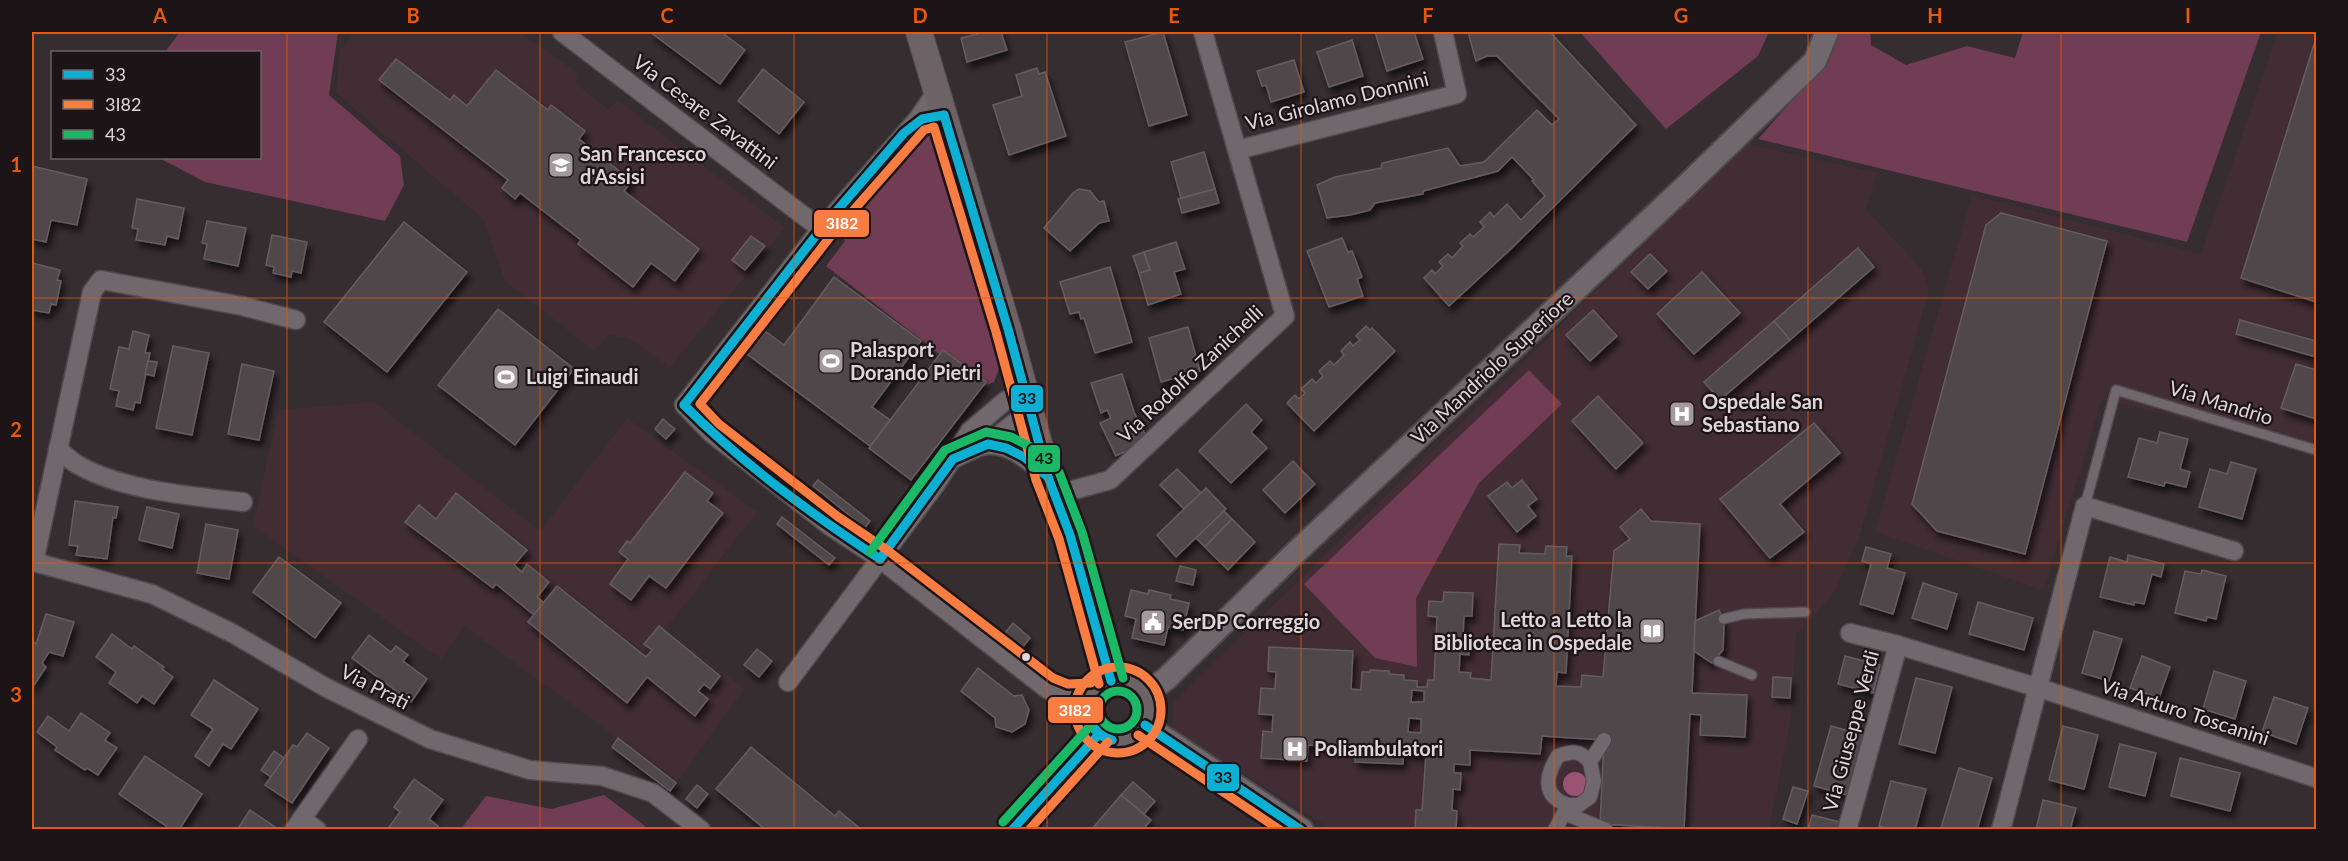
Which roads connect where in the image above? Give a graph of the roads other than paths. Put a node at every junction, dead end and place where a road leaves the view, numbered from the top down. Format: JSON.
{"nodes":[{"id":1,"x":561,"y":32,"type":"edge"},
{"id":2,"x":919,"y":32,"type":"edge"},
{"id":3,"x":1203,"y":32,"type":"edge"},
{"id":4,"x":1443,"y":32,"type":"edge"},
{"id":5,"x":1827,"y":32,"type":"edge"},
{"id":6,"x":941,"y":103,"type":"junction"},
{"id":7,"x":1237,"y":150,"type":"junction"},
{"id":8,"x":821,"y":229,"type":"junction"},
{"id":9,"x":296,"y":320,"type":"dead end"},
{"id":10,"x":1028,"y":400,"type":"junction"},
{"id":11,"x":988,"y":444,"type":"junction"},
{"id":12,"x":58,"y":449,"type":"junction"},
{"id":13,"x":2316,"y":450,"type":"edge"},
{"id":14,"x":953,"y":459,"type":"junction"},
{"id":15,"x":1052,"y":486,"type":"junction"},
{"id":16,"x":243,"y":502,"type":"dead end"},
{"id":17,"x":2085,"y":506,"type":"junction"},
{"id":18,"x":2234,"y":551,"type":"dead end"},
{"id":19,"x":880,"y":559,"type":"junction"},
{"id":20,"x":1805,"y":612,"type":"dead end"},
{"id":21,"x":1723,"y":619,"type":"dead end"},
{"id":22,"x":1850,"y":633,"type":"dead end"},
{"id":23,"x":1898,"y":645,"type":"junction"},
{"id":24,"x":1718,"y":661,"type":"dead end"},
{"id":25,"x":1752,"y":675,"type":"dead end"},
{"id":26,"x":788,"y":682,"type":"dead end"},
{"id":27,"x":1101,"y":688,"type":"junction"},
{"id":28,"x":2039,"y":688,"type":"junction"},
{"id":29,"x":1144,"y":695,"type":"junction"},
{"id":30,"x":1145,"y":725,"type":"junction"},
{"id":31,"x":1099,"y":734,"type":"junction"},
{"id":32,"x":358,"y":739,"type":"dead end"},
{"id":33,"x":1604,"y":740,"type":"dead end"},
{"id":34,"x":1590,"y":762,"type":"junction"},
{"id":35,"x":2316,"y":778,"type":"edge"},
{"id":36,"x":1566,"y":809,"type":"junction"},
{"id":37,"x":298,"y":824,"type":"edge"},
{"id":38,"x":317,"y":830,"type":"edge"},
{"id":39,"x":701,"y":830,"type":"edge"},
{"id":40,"x":1012,"y":830,"type":"edge"},
{"id":41,"x":1302,"y":830,"type":"edge"},
{"id":42,"x":1555,"y":830,"type":"edge"},
{"id":43,"x":1606,"y":830,"type":"edge"},
{"id":44,"x":1847,"y":830,"type":"edge"},
{"id":45,"x":2001,"y":830,"type":"edge"}],
"edges":[{"from":1,"to":8,"type":"street","name":"Via Cesare Zavattini"},
{"from":2,"to":6,"type":"main road"},
{"from":3,"to":7,"type":"street","name":"Via Rodolfo Zanichelli"},
{"from":4,"to":7,"type":"street","name":"Via Girolamo Donnini"},
{"from":5,"to":29,"type":"street","name":"Via Mandriolo Superiore"},
{"from":6,"to":8,"type":"street"},
{"from":6,"to":10,"type":"main road"},
{"from":7,"to":15,"type":"street","name":"Via Rodolfo Zanichelli"},
{"from":8,"to":19,"type":"street"},
{"from":9,"to":12,"type":"street"},
{"from":10,"to":11,"type":"street"},
{"from":10,"to":14,"type":"street"},
{"from":10,"to":15,"type":"main road"},
{"from":11,"to":14,"type":"street"},
{"from":11,"to":15,"type":"street"},
{"from":12,"to":16,"type":"street"},
{"from":12,"to":39,"type":"street","name":"Via Prati"},
{"from":13,"to":17,"type":"lane","name":"Via Mandrio"},
{"from":14,"to":19,"type":"street"},
{"from":15,"to":27,"type":"main road"},
{"from":17,"to":18,"type":"street"},
{"from":17,"to":28,"type":"street"},
{"from":19,"to":26,"type":"street"},
{"from":19,"to":27,"type":"street"},
{"from":20,"to":21,"type":"lane"},
{"from":22,"to":23,"type":"street","name":"Via Arturo Toscanini"},
{"from":23,"to":28,"type":"street","name":"Via Arturo Toscanini"},
{"from":23,"to":44,"type":"street","name":"Via Giuseppe Verdi"},
{"from":24,"to":25,"type":"lane"},
{"from":27,"to":29,"type":"main road"},
{"from":27,"to":31,"type":"main road"},
{"from":28,"to":35,"type":"street","name":"Via Arturo Toscanini"},
{"from":28,"to":45,"type":"street"},
{"from":29,"to":30,"type":"main road"},
{"from":30,"to":31,"type":"main road"},
{"from":30,"to":41,"type":"street"},
{"from":31,"to":40,"type":"main road"},
{"from":32,"to":37,"type":"street"},
{"from":33,"to":34,"type":"street"},
{"from":34,"to":36,"type":"street"},
{"from":34,"to":36,"type":"street"},
{"from":36,"to":42,"type":"street"},
{"from":36,"to":43,"type":"street"},
{"from":37,"to":38,"type":"street"}]}
